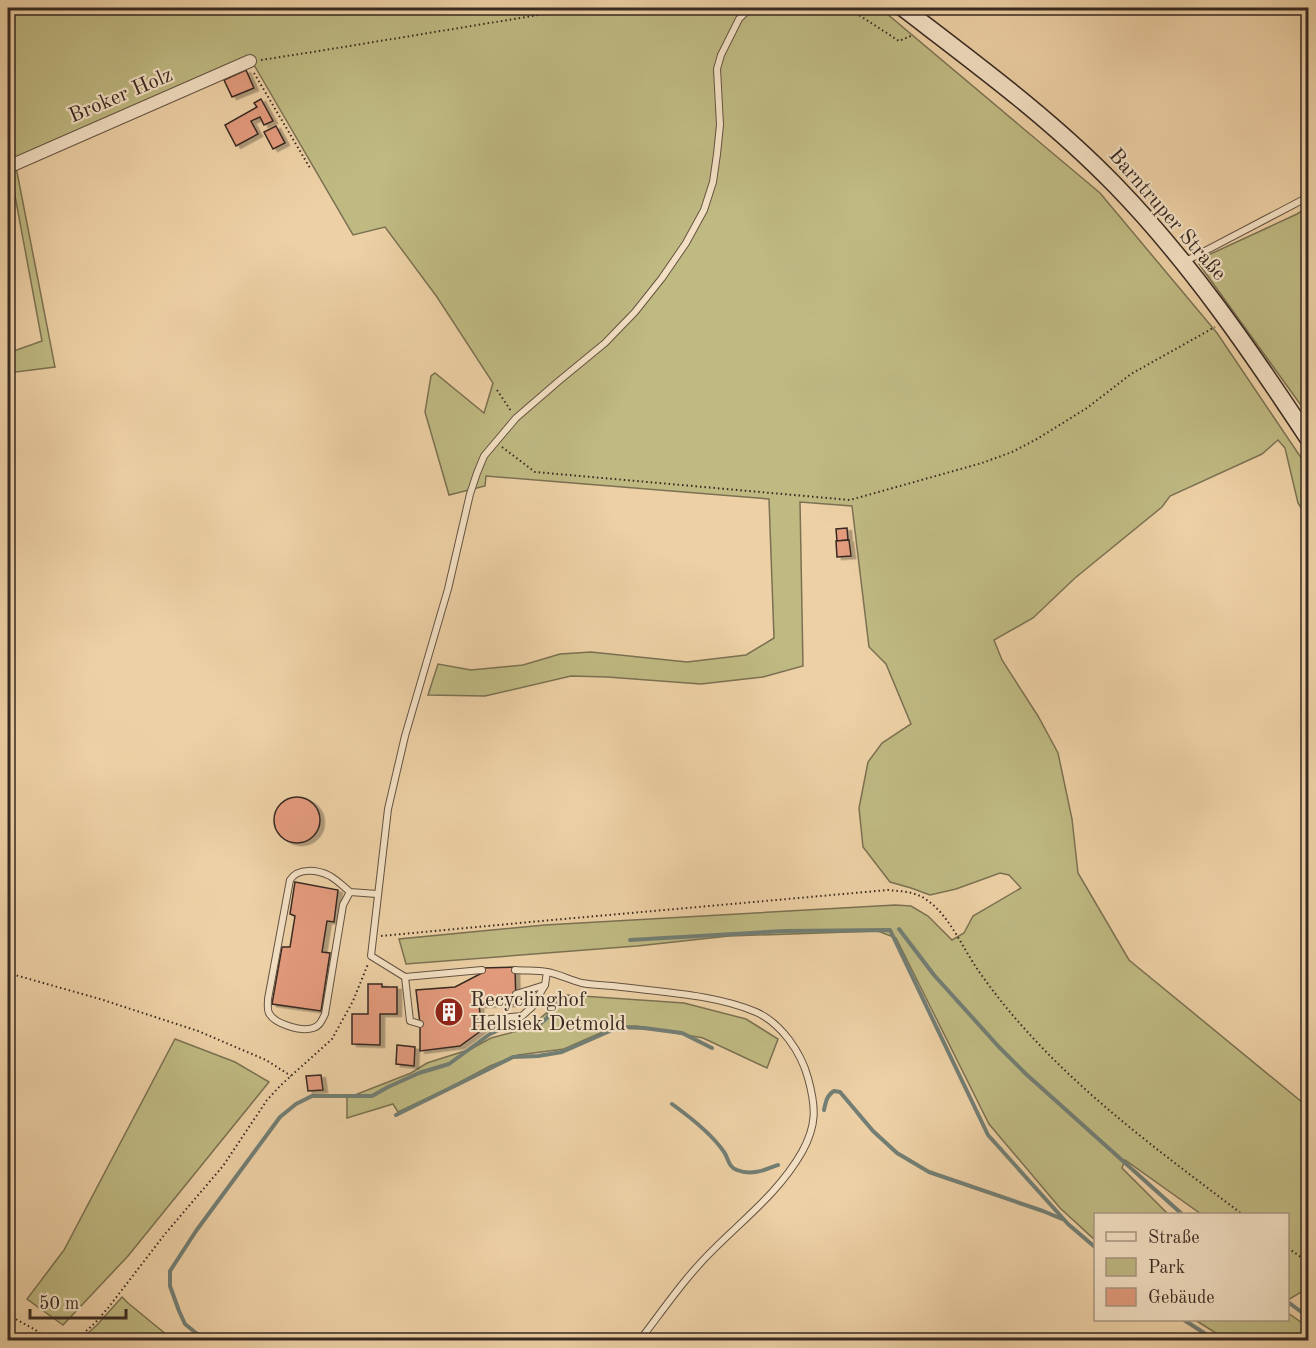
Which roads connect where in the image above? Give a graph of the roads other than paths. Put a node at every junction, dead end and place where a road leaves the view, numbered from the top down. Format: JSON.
{"nodes":[{"id":1,"x":750,"y":8,"type":"edge"},
{"id":2,"x":903,"y":8,"type":"edge"},
{"id":3,"x":249,"y":62,"type":"road end"},
{"id":4,"x":8,"y":167,"type":"edge"},
{"id":5,"x":1308,"y":197,"type":"edge"},
{"id":6,"x":1182,"y":263,"type":"junction"},
{"id":7,"x":1308,"y":438,"type":"edge"},
{"id":8,"x":350,"y":892,"type":"junction"},
{"id":9,"x":377,"y":894,"type":"junction"},
{"id":10,"x":482,"y":970,"type":"dead end"},
{"id":11,"x":515,"y":970,"type":"dead end"},
{"id":12,"x":548,"y":972,"type":"junction"},
{"id":13,"x":405,"y":977,"type":"junction"},
{"id":14,"x":545,"y":985,"type":"junction"},
{"id":15,"x":516,"y":994,"type":"dead end"},
{"id":16,"x":407,"y":999,"type":"junction"},
{"id":17,"x":417,"y":999,"type":"dead end"},
{"id":18,"x":481,"y":1020,"type":"dead end"},
{"id":19,"x":420,"y":1024,"type":"dead end"},
{"id":20,"x":640,"y":1341,"type":"edge"}],
"edges":[{"from":1,"to":9,"type":"lane"},
{"from":2,"to":6,"type":"main road","name":"Barntruper Straße"},
{"from":3,"to":4,"type":"street","name":"Broker Holz"},
{"from":5,"to":6,"type":"lane"},
{"from":6,"to":7,"type":"main road","name":"Barntruper Straße"},
{"from":8,"to":8,"type":"lane"},
{"from":8,"to":9,"type":"lane"},
{"from":9,"to":13,"type":"lane"},
{"from":10,"to":13,"type":"lane"},
{"from":11,"to":12,"type":"lane"},
{"from":12,"to":14,"type":"lane"},
{"from":12,"to":20,"type":"lane"},
{"from":13,"to":16,"type":"lane"},
{"from":14,"to":15,"type":"lane"},
{"from":14,"to":18,"type":"lane"},
{"from":16,"to":17,"type":"lane"},
{"from":16,"to":19,"type":"lane"}]}
